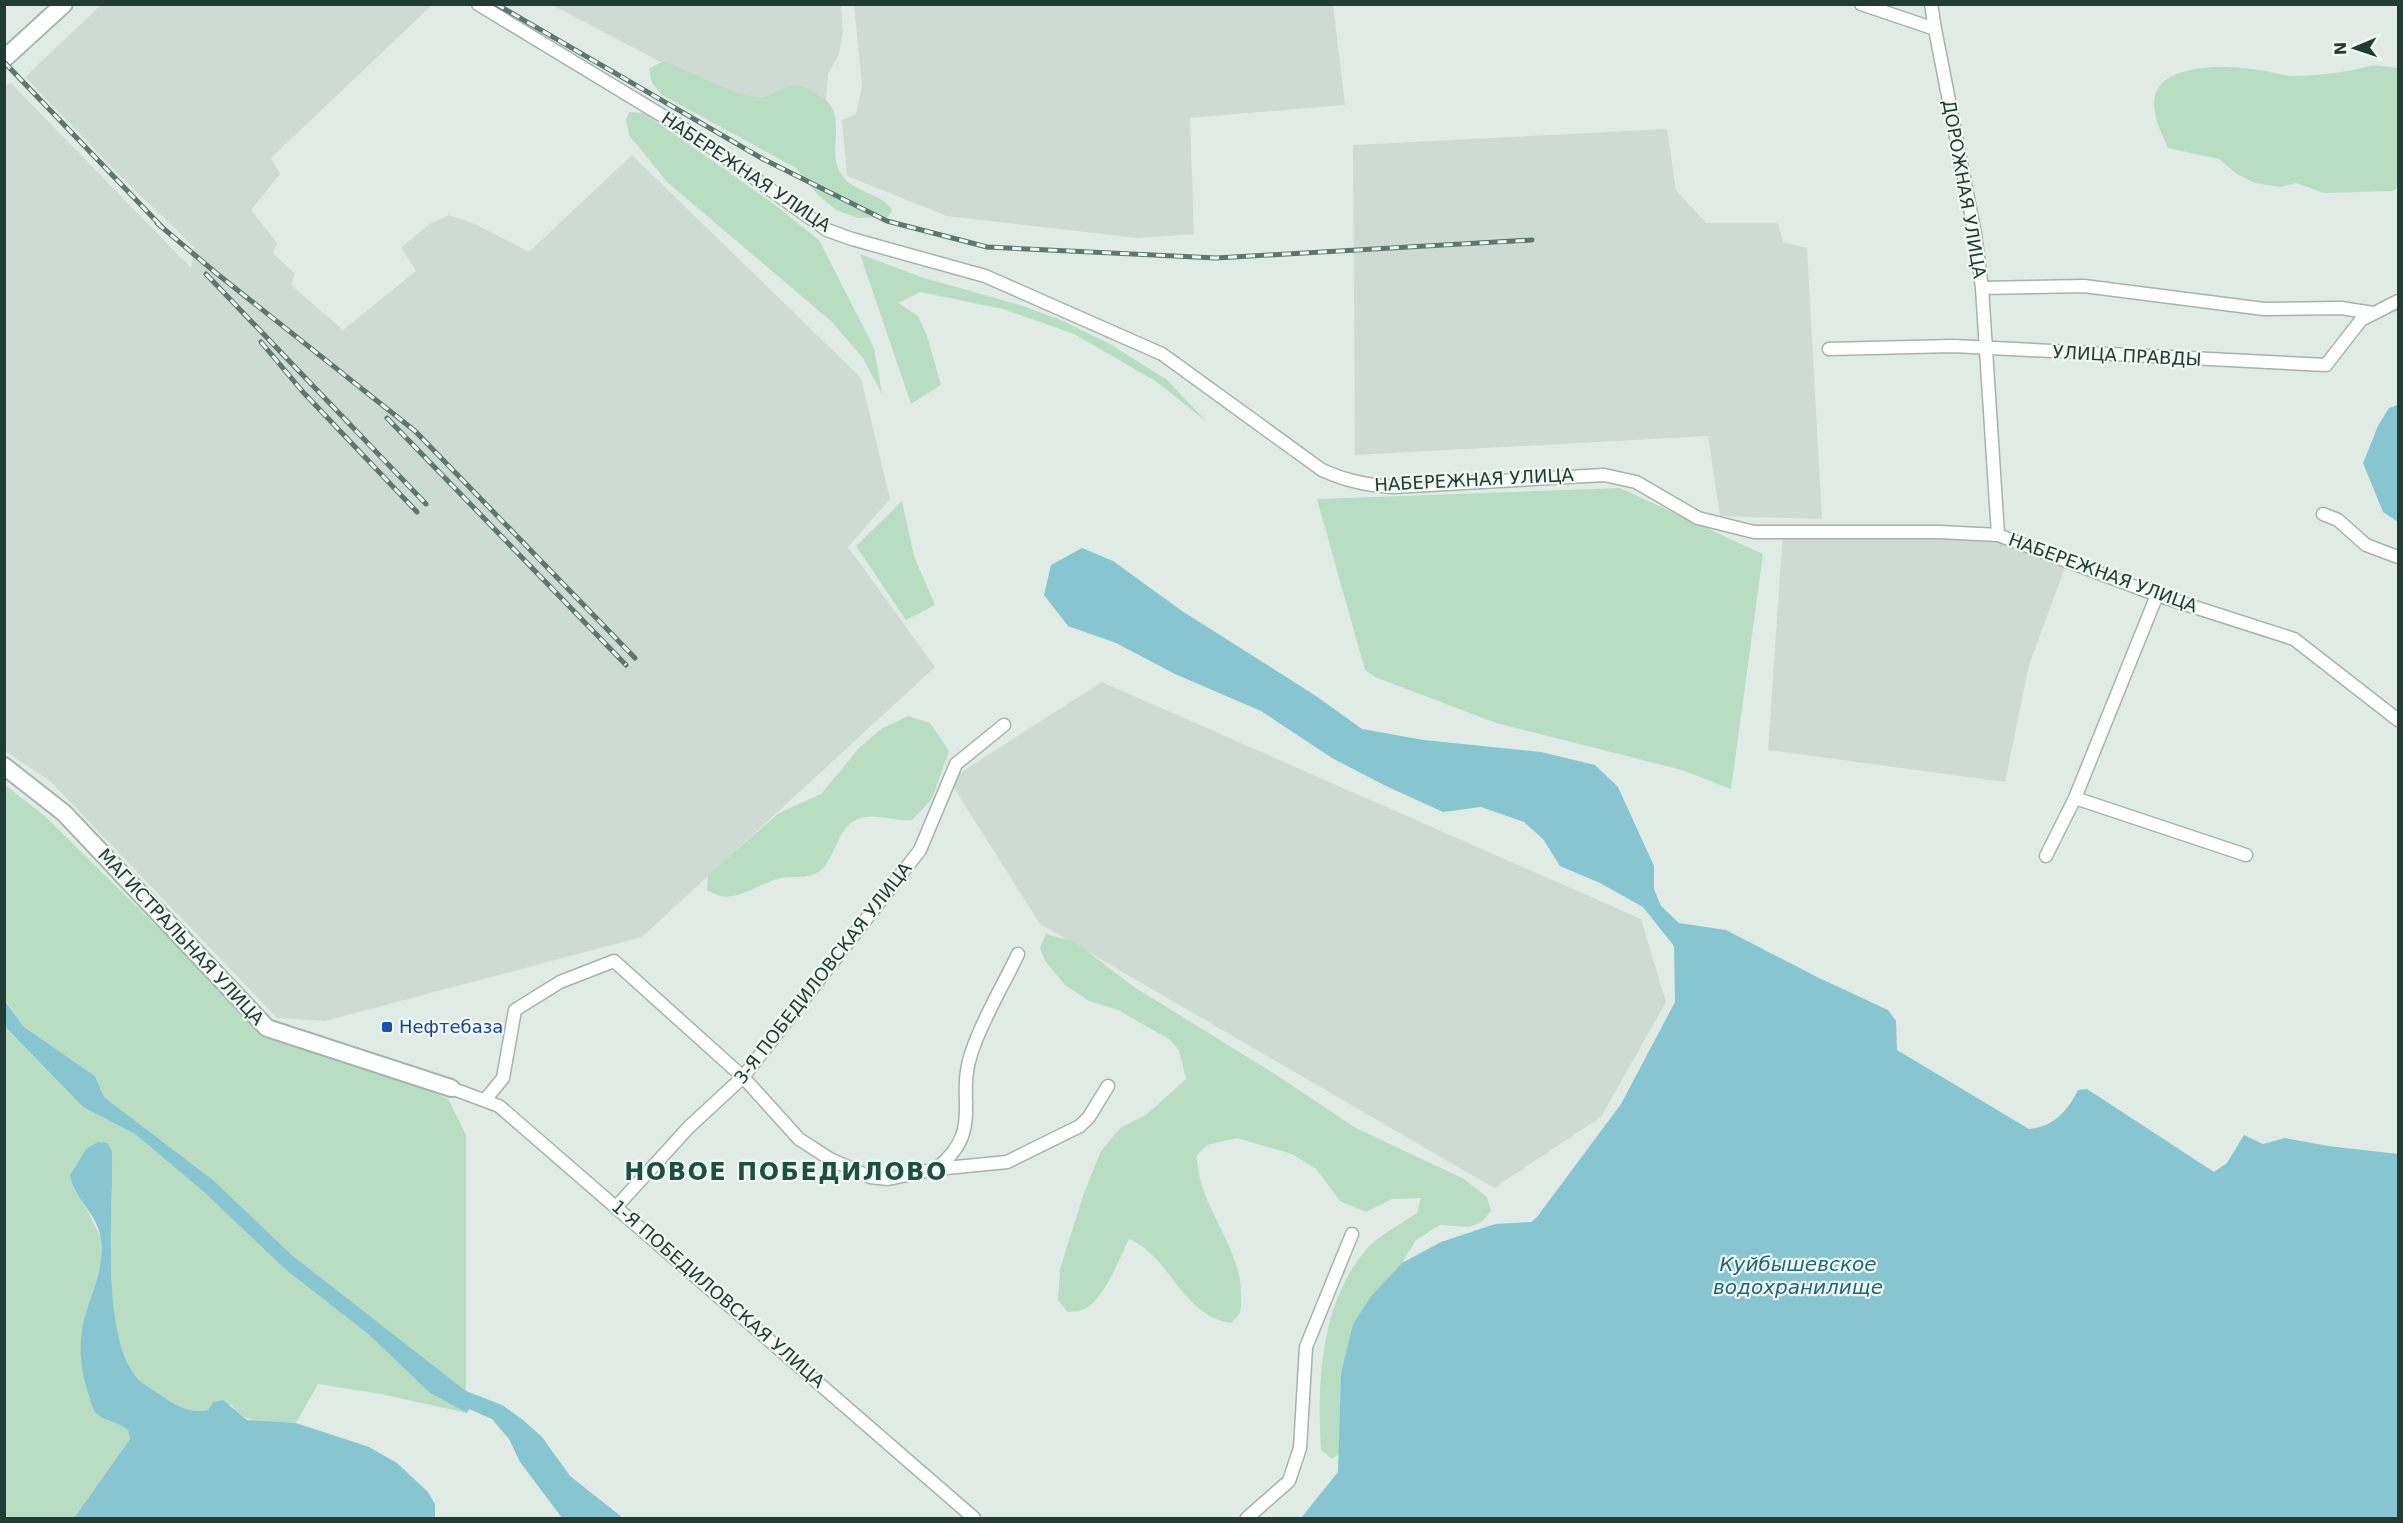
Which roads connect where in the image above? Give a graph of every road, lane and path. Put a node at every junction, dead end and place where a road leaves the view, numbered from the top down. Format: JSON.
{"nodes":[{"id":1,"x":64,"y":4,"type":"edge"},
{"id":2,"x":478,"y":4,"type":"edge"},
{"id":3,"x":1861,"y":4,"type":"edge"},
{"id":4,"x":1931,"y":4,"type":"edge"},
{"id":5,"x":1935,"y":29,"type":"junction"},
{"id":6,"x":4,"y":59,"type":"edge"},
{"id":7,"x":1982,"y":288,"type":"junction"},
{"id":8,"x":2398,"y":301,"type":"edge"},
{"id":9,"x":2373,"y":313,"type":"junction"},
{"id":10,"x":1829,"y":349,"type":"dead end"},
{"id":11,"x":1986,"y":350,"type":"junction"},
{"id":12,"x":2323,"y":514,"type":"dead end"},
{"id":13,"x":1998,"y":535,"type":"junction"},
{"id":14,"x":2398,"y":557,"type":"edge"},
{"id":15,"x":2157,"y":595,"type":"junction"},
{"id":16,"x":2398,"y":720,"type":"edge"},
{"id":17,"x":1004,"y":725,"type":"dead end"},
{"id":18,"x":4,"y":766,"type":"edge"},
{"id":19,"x":2075,"y":798,"type":"junction"},
{"id":20,"x":2246,"y":855,"type":"dead end"},
{"id":21,"x":2046,"y":856,"type":"dead end"},
{"id":22,"x":1018,"y":954,"type":"dead end"},
{"id":23,"x":743,"y":1077,"type":"junction"},
{"id":24,"x":1108,"y":1086,"type":"dead end"},
{"id":25,"x":451,"y":1088,"type":"joint"},
{"id":26,"x":484,"y":1100,"type":"junction"},
{"id":27,"x":936,"y":1169,"type":"junction"},
{"id":28,"x":617,"y":1206,"type":"junction"},
{"id":29,"x":1352,"y":1234,"type":"dead end"},
{"id":30,"x":974,"y":1518,"type":"edge"},
{"id":31,"x":1247,"y":1518,"type":"edge"}],
"edges":[{"from":1,"to":6,"type":"street"},
{"from":2,"to":13,"type":"street","name":"НАБЕРЕЖНАЯ УЛИЦА"},
{"from":3,"to":5,"type":"street"},
{"from":4,"to":5,"type":"street","name":"ДОРОЖНАЯ УЛИЦА"},
{"from":5,"to":7,"type":"street","name":"ДОРОЖНАЯ УЛИЦА"},
{"from":7,"to":9,"type":"street"},
{"from":7,"to":11,"type":"street","name":"ДОРОЖНАЯ УЛИЦА"},
{"from":8,"to":9,"type":"street","name":"УЛИЦА ПРАВДЫ"},
{"from":9,"to":11,"type":"street","name":"УЛИЦА ПРАВДЫ"},
{"from":10,"to":11,"type":"street","name":"УЛИЦА ПРАВДЫ"},
{"from":11,"to":13,"type":"street","name":"ДОРОЖНАЯ УЛИЦА"},
{"from":12,"to":14,"type":"street"},
{"from":13,"to":15,"type":"street","name":"НАБЕРЕЖНАЯ УЛИЦА"},
{"from":15,"to":16,"type":"street","name":"НАБЕРЕЖНАЯ УЛИЦА"},
{"from":15,"to":19,"type":"street"},
{"from":17,"to":23,"type":"street","name":"3-Я ПОБЕДИЛОВСКАЯ УЛИЦА"},
{"from":18,"to":25,"type":"street","name":"МАГИСТРАЛЬНАЯ УЛИЦА"},
{"from":19,"to":20,"type":"street"},
{"from":19,"to":21,"type":"street"},
{"from":22,"to":27,"type":"street"},
{"from":23,"to":26,"type":"street"},
{"from":23,"to":27,"type":"street"},
{"from":23,"to":28,"type":"street","name":"3-Я ПОБЕДИЛОВСКАЯ УЛИЦА"},
{"from":24,"to":27,"type":"street"},
{"from":25,"to":26,"type":"street","name":"1-Я ПОБЕДИЛОВСКАЯ УЛИЦА"},
{"from":26,"to":28,"type":"street","name":"1-Я ПОБЕДИЛОВСКАЯ УЛИЦА"},
{"from":28,"to":30,"type":"street","name":"1-Я ПОБЕДИЛОВСКАЯ УЛИЦА"},
{"from":29,"to":31,"type":"street"}]}
